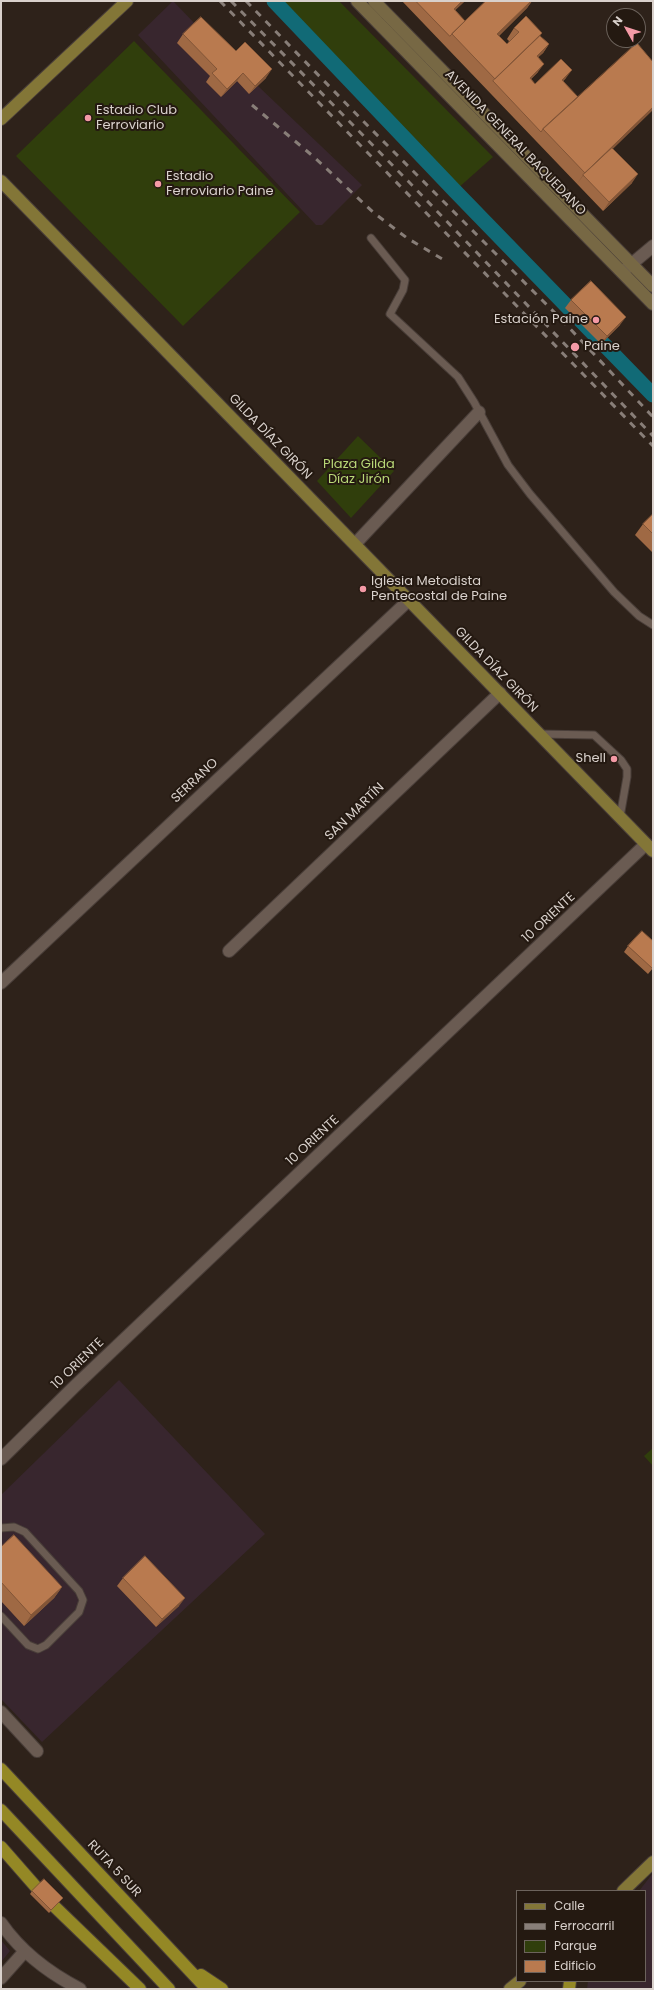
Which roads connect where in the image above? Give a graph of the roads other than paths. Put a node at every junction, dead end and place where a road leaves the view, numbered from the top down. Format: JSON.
{"nodes":[{"id":1,"x":127,"y":1,"type":"edge"},
{"id":2,"x":357,"y":1,"type":"edge"},
{"id":3,"x":374,"y":1,"type":"edge"},
{"id":4,"x":1,"y":119,"type":"edge"},
{"id":5,"x":1,"y":181,"type":"edge"},
{"id":6,"x":371,"y":238,"type":"dead end"},
{"id":7,"x":653,"y":246,"type":"edge"},
{"id":8,"x":627,"y":268,"type":"junction"},
{"id":9,"x":653,"y":286,"type":"edge"},
{"id":10,"x":653,"y":304,"type":"edge"},
{"id":11,"x":479,"y":412,"type":"junction"},
{"id":12,"x":355,"y":544,"type":"junction"},
{"id":13,"x":409,"y":600,"type":"junction"},
{"id":14,"x":653,"y":625,"type":"edge"},
{"id":15,"x":500,"y":693,"type":"junction"},
{"id":16,"x":539,"y":734,"type":"junction"},
{"id":17,"x":620,"y":817,"type":"junction"},
{"id":18,"x":650,"y":848,"type":"edge"},
{"id":19,"x":229,"y":950,"type":"dead end"},
{"id":20,"x":1,"y":983,"type":"edge"},
{"id":21,"x":1,"y":1459,"type":"edge"},
{"id":22,"x":1,"y":1528,"type":"edge"},
{"id":23,"x":1,"y":1616,"type":"edge"},
{"id":24,"x":1,"y":1712,"type":"edge"},
{"id":25,"x":37,"y":1751,"type":"dead end"},
{"id":26,"x":1,"y":1769,"type":"edge"},
{"id":27,"x":1,"y":1810,"type":"edge"},
{"id":28,"x":1,"y":1847,"type":"edge"},
{"id":29,"x":653,"y":1862,"type":"edge"},
{"id":30,"x":36,"y":1887,"type":"edge"},
{"id":31,"x":624,"y":1890,"type":"edge"},
{"id":32,"x":55,"y":1907,"type":"edge"},
{"id":33,"x":1,"y":1923,"type":"edge"},
{"id":34,"x":25,"y":1951,"type":"junction"},
{"id":35,"x":177,"y":1957,"type":"junction"},
{"id":36,"x":1,"y":1978,"type":"edge"},
{"id":37,"x":519,"y":1982,"type":"edge"},
{"id":38,"x":80,"y":1989,"type":"edge"},
{"id":39,"x":140,"y":1989,"type":"edge"},
{"id":40,"x":169,"y":1989,"type":"edge"},
{"id":41,"x":207,"y":1989,"type":"edge"},
{"id":42,"x":222,"y":1989,"type":"edge"},
{"id":43,"x":510,"y":1989,"type":"edge"}],
"edges":[{"from":1,"to":4,"type":"main road"},
{"from":2,"to":8,"type":"main road","name":"AVENIDA GENERAL BAQUEDANO"},
{"from":3,"to":8,"type":"main road","name":"AVENIDA GENERAL BAQUEDANO"},
{"from":5,"to":12,"type":"main road","name":"GILDA DÍAZ GIRÓN"},
{"from":6,"to":11,"type":"lane"},
{"from":7,"to":8,"type":"street"},
{"from":8,"to":9,"type":"main road","name":"AVENIDA GENERAL BAQUEDANO"},
{"from":8,"to":10,"type":"main road","name":"AVENIDA GENERAL BAQUEDANO"},
{"from":11,"to":12,"type":"street"},
{"from":11,"to":14,"type":"lane"},
{"from":12,"to":13,"type":"main road","name":"GILDA DÍAZ GIRÓN"},
{"from":13,"to":15,"type":"main road","name":"GILDA DÍAZ GIRÓN"},
{"from":13,"to":20,"type":"street","name":"SERRANO"},
{"from":15,"to":16,"type":"main road","name":"GILDA DÍAZ GIRÓN"},
{"from":15,"to":19,"type":"street","name":"SAN MARTÍN"},
{"from":16,"to":17,"type":"main road","name":"GILDA DÍAZ GIRÓN"},
{"from":16,"to":17,"type":"lane"},
{"from":17,"to":18,"type":"main road","name":"GILDA DÍAZ GIRÓN"},
{"from":18,"to":21,"type":"street","name":"10 ORIENTE"},
{"from":22,"to":23,"type":"lane"},
{"from":24,"to":25,"type":"street"},
{"from":26,"to":35,"type":"highway","name":"RUTA 5 SUR"},
{"from":27,"to":40,"type":"highway"},
{"from":28,"to":30,"type":"highway"},
{"from":29,"to":31,"type":"main road"},
{"from":32,"to":39,"type":"highway"},
{"from":33,"to":34,"type":"street"},
{"from":34,"to":36,"type":"street"},
{"from":34,"to":38,"type":"street"},
{"from":35,"to":41,"type":"highway","name":"RUTA 5 SUR"},
{"from":35,"to":42,"type":"highway"},
{"from":37,"to":43,"type":"main road"}]}
